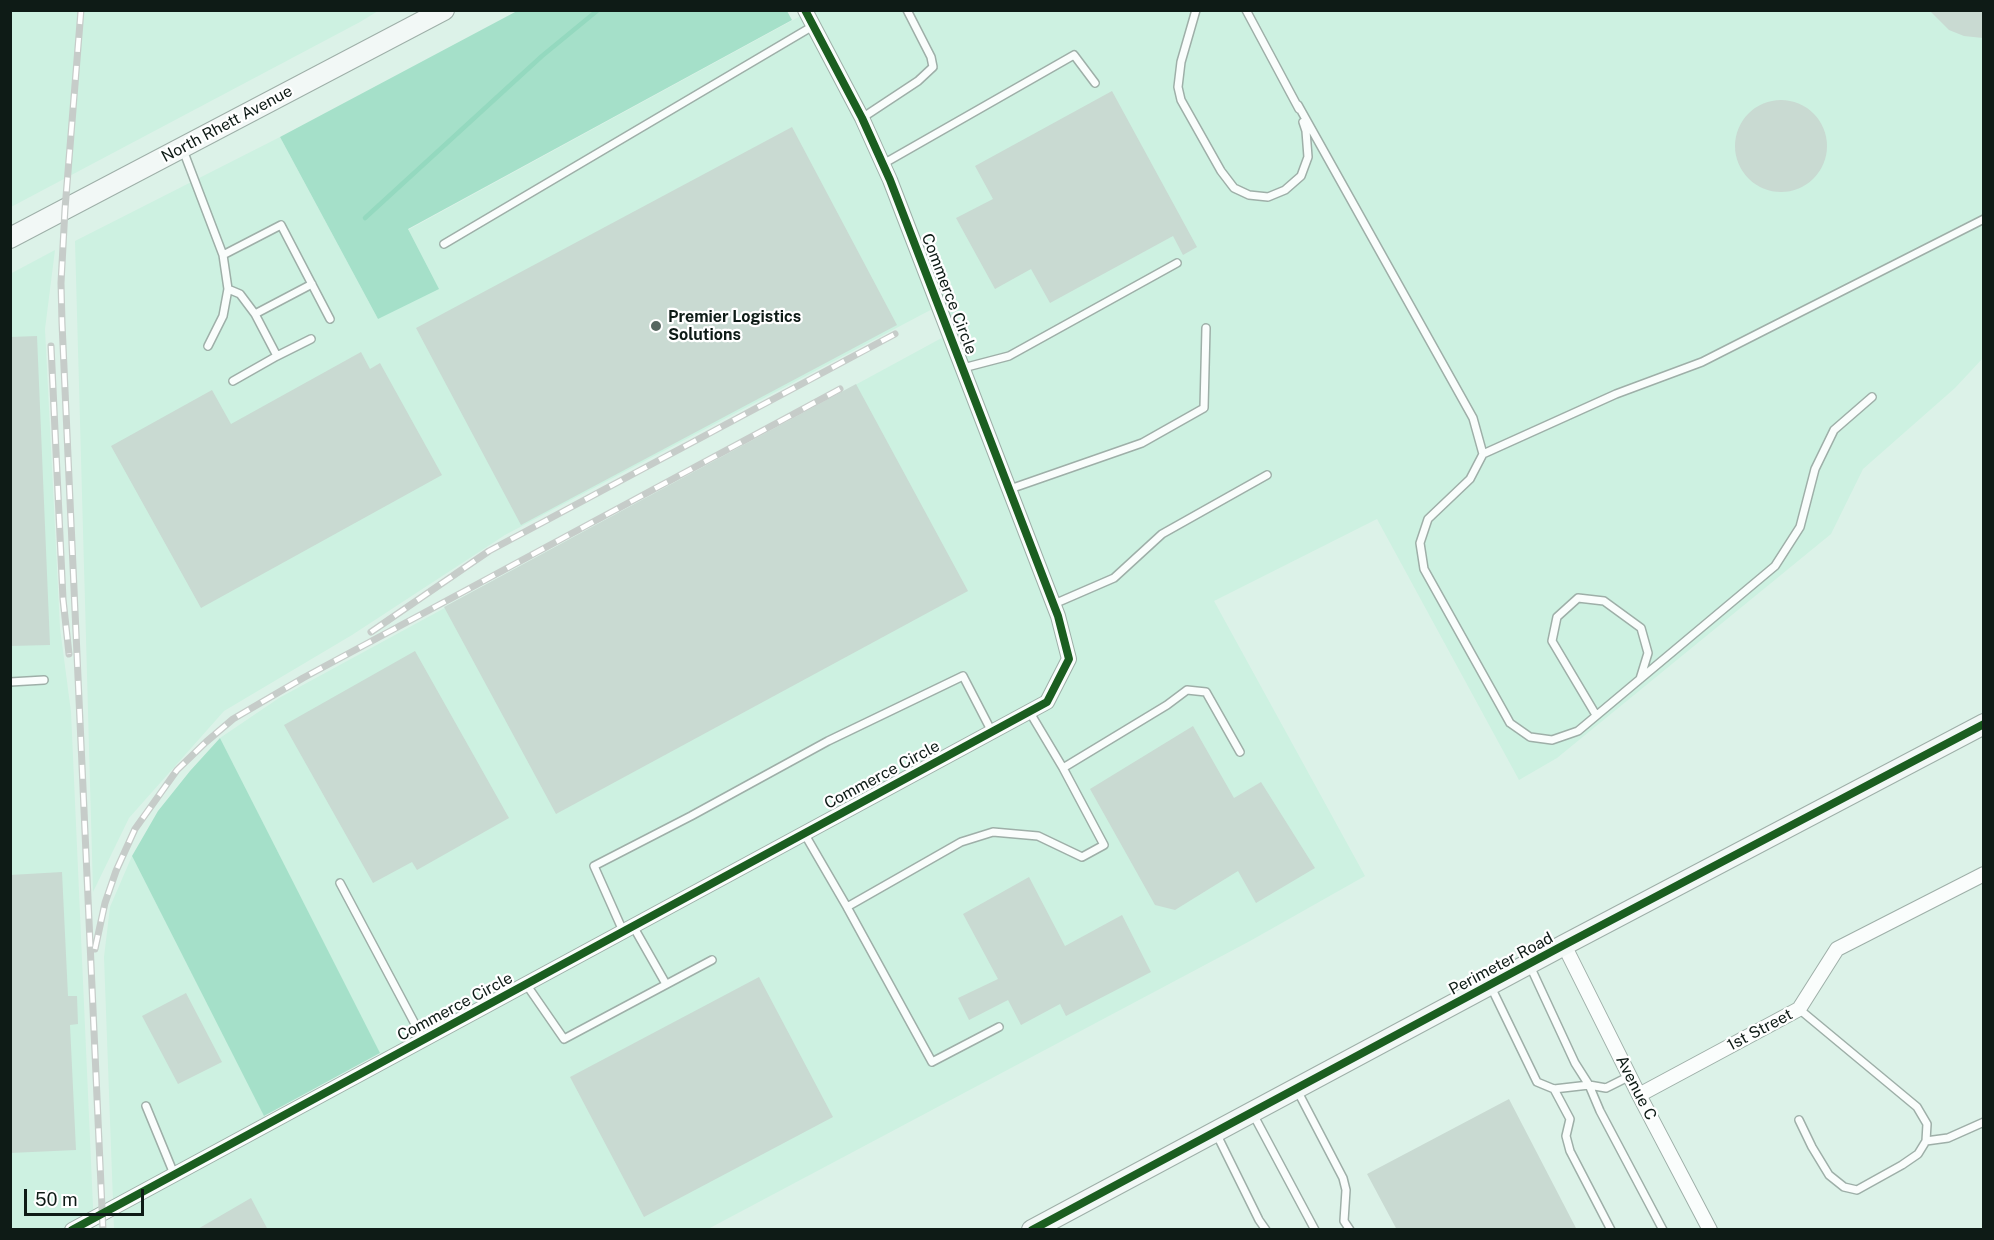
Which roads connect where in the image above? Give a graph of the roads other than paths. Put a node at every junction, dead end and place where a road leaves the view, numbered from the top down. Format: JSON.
{"nodes":[{"id":1,"x":444,"y":10,"type":"edge"},
{"id":2,"x":805,"y":10,"type":"edge"},
{"id":3,"x":907,"y":10,"type":"edge"},
{"id":4,"x":1196,"y":10,"type":"edge"},
{"id":5,"x":1246,"y":10,"type":"edge"},
{"id":6,"x":813,"y":26,"type":"junction"},
{"id":7,"x":1095,"y":83,"type":"dead end"},
{"id":8,"x":1298,"y":105,"type":"junction"},
{"id":9,"x":862,"y":118,"type":"junction"},
{"id":10,"x":182,"y":148,"type":"junction"},
{"id":11,"x":883,"y":164,"type":"junction"},
{"id":12,"x":1983,"y":219,"type":"edge"},
{"id":13,"x":10,"y":238,"type":"edge"},
{"id":14,"x":444,"y":244,"type":"dead end"},
{"id":15,"x":223,"y":255,"type":"junction"},
{"id":16,"x":1177,"y":263,"type":"dead end"},
{"id":17,"x":312,"y":284,"type":"junction"},
{"id":18,"x":228,"y":289,"type":"junction"},
{"id":19,"x":255,"y":314,"type":"junction"},
{"id":20,"x":330,"y":319,"type":"dead end"},
{"id":21,"x":1206,"y":328,"type":"dead end"},
{"id":22,"x":311,"y":339,"type":"dead end"},
{"id":23,"x":208,"y":346,"type":"dead end"},
{"id":24,"x":277,"y":356,"type":"junction"},
{"id":25,"x":963,"y":368,"type":"junction"},
{"id":26,"x":233,"y":381,"type":"dead end"},
{"id":27,"x":1872,"y":397,"type":"dead end"},
{"id":28,"x":1484,"y":454,"type":"junction"},
{"id":29,"x":1267,"y":475,"type":"dead end"},
{"id":30,"x":1010,"y":489,"type":"junction"},
{"id":31,"x":1054,"y":604,"type":"junction"},
{"id":32,"x":1640,"y":679,"type":"junction"},
{"id":33,"x":44,"y":680,"type":"dead end"},
{"id":34,"x":10,"y":682,"type":"edge"},
{"id":35,"x":1029,"y":711,"type":"junction"},
{"id":36,"x":1596,"y":715,"type":"junction"},
{"id":37,"x":1983,"y":724,"type":"edge"},
{"id":38,"x":992,"y":732,"type":"junction"},
{"id":39,"x":1240,"y":752,"type":"dead end"},
{"id":40,"x":1064,"y":768,"type":"junction"},
{"id":41,"x":804,"y":833,"type":"junction"},
{"id":42,"x":1983,"y":874,"type":"edge"},
{"id":43,"x":340,"y":883,"type":"dead end"},
{"id":44,"x":847,"y":907,"type":"junction"},
{"id":45,"x":628,"y":928,"type":"junction"},
{"id":46,"x":1564,"y":945,"type":"junction"},
{"id":47,"x":712,"y":960,"type":"dead end"},
{"id":48,"x":1529,"y":963,"type":"junction"},
{"id":49,"x":526,"y":984,"type":"junction"},
{"id":50,"x":666,"y":984,"type":"junction"},
{"id":51,"x":1490,"y":985,"type":"junction"},
{"id":52,"x":1799,"y":1009,"type":"junction"},
{"id":53,"x":999,"y":1027,"type":"dead end"},
{"id":54,"x":423,"y":1039,"type":"junction"},
{"id":55,"x":1630,"y":1076,"type":"junction"},
{"id":56,"x":1589,"y":1085,"type":"junction"},
{"id":57,"x":1296,"y":1088,"type":"junction"},
{"id":58,"x":1554,"y":1089,"type":"junction"},
{"id":59,"x":1639,"y":1095,"type":"junction"},
{"id":60,"x":146,"y":1106,"type":"dead end"},
{"id":61,"x":1252,"y":1112,"type":"junction"},
{"id":62,"x":1799,"y":1120,"type":"dead end"},
{"id":63,"x":1983,"y":1122,"type":"edge"},
{"id":64,"x":1215,"y":1132,"type":"junction"},
{"id":65,"x":1926,"y":1141,"type":"junction"},
{"id":66,"x":174,"y":1174,"type":"junction"},
{"id":67,"x":1033,"y":1229,"type":"edge"},
{"id":68,"x":72,"y":1230,"type":"edge"},
{"id":69,"x":1266,"y":1230,"type":"edge"},
{"id":70,"x":1315,"y":1230,"type":"edge"},
{"id":71,"x":1350,"y":1230,"type":"edge"},
{"id":72,"x":1611,"y":1230,"type":"edge"},
{"id":73,"x":1663,"y":1230,"type":"edge"},
{"id":74,"x":1710,"y":1230,"type":"edge"}],
"edges":[{"from":1,"to":10,"type":"street","name":"North Rhett Avenue"},
{"from":2,"to":6,"type":"street","name":"Commerce Circle"},
{"from":3,"to":9,"type":"lane"},
{"from":4,"to":8,"type":"lane"},
{"from":5,"to":8,"type":"lane"},
{"from":6,"to":9,"type":"street","name":"Commerce Circle"},
{"from":6,"to":14,"type":"lane"},
{"from":7,"to":11,"type":"lane"},
{"from":8,"to":28,"type":"lane"},
{"from":9,"to":11,"type":"street","name":"Commerce Circle"},
{"from":10,"to":13,"type":"street","name":"North Rhett Avenue"},
{"from":10,"to":15,"type":"lane"},
{"from":11,"to":25,"type":"street","name":"Commerce Circle"},
{"from":12,"to":28,"type":"lane"},
{"from":15,"to":17,"type":"lane"},
{"from":15,"to":18,"type":"lane"},
{"from":16,"to":25,"type":"lane"},
{"from":17,"to":19,"type":"lane"},
{"from":17,"to":20,"type":"lane"},
{"from":18,"to":19,"type":"lane"},
{"from":18,"to":23,"type":"lane"},
{"from":19,"to":24,"type":"lane"},
{"from":21,"to":30,"type":"lane"},
{"from":22,"to":24,"type":"lane"},
{"from":24,"to":26,"type":"lane"},
{"from":25,"to":30,"type":"street","name":"Commerce Circle"},
{"from":27,"to":32,"type":"lane"},
{"from":28,"to":36,"type":"lane"},
{"from":29,"to":31,"type":"lane"},
{"from":30,"to":31,"type":"street","name":"Commerce Circle"},
{"from":31,"to":35,"type":"street","name":"Commerce Circle"},
{"from":32,"to":36,"type":"lane"},
{"from":32,"to":36,"type":"lane"},
{"from":33,"to":34,"type":"lane"},
{"from":35,"to":38,"type":"street","name":"Commerce Circle"},
{"from":35,"to":40,"type":"lane"},
{"from":37,"to":46,"type":"street","name":"Perimeter Road"},
{"from":38,"to":41,"type":"street","name":"Commerce Circle"},
{"from":38,"to":45,"type":"lane"},
{"from":39,"to":40,"type":"lane"},
{"from":40,"to":44,"type":"lane"},
{"from":41,"to":44,"type":"lane"},
{"from":41,"to":45,"type":"street","name":"Commerce Circle"},
{"from":42,"to":52,"type":"street","name":"1st Street"},
{"from":43,"to":54,"type":"lane"},
{"from":44,"to":53,"type":"lane"},
{"from":45,"to":49,"type":"street","name":"Commerce Circle"},
{"from":45,"to":50,"type":"lane"},
{"from":46,"to":48,"type":"street","name":"Perimeter Road"},
{"from":46,"to":55,"type":"street","name":"Avenue C"},
{"from":47,"to":50,"type":"lane"},
{"from":48,"to":51,"type":"street","name":"Perimeter Road"},
{"from":48,"to":56,"type":"lane"},
{"from":49,"to":50,"type":"lane"},
{"from":49,"to":54,"type":"street","name":"Commerce Circle"},
{"from":51,"to":57,"type":"street","name":"Perimeter Road"},
{"from":51,"to":58,"type":"lane"},
{"from":52,"to":59,"type":"street","name":"1st Street"},
{"from":52,"to":65,"type":"lane"},
{"from":54,"to":66,"type":"street","name":"Commerce Circle"},
{"from":55,"to":56,"type":"lane"},
{"from":55,"to":59,"type":"street","name":"Avenue C"},
{"from":56,"to":58,"type":"lane"},
{"from":56,"to":73,"type":"lane"},
{"from":57,"to":61,"type":"street","name":"Perimeter Road"},
{"from":57,"to":71,"type":"lane"},
{"from":58,"to":72,"type":"lane"},
{"from":59,"to":74,"type":"street","name":"Avenue C"},
{"from":60,"to":66,"type":"lane"},
{"from":61,"to":64,"type":"street","name":"Perimeter Road"},
{"from":61,"to":70,"type":"lane"},
{"from":62,"to":65,"type":"lane"},
{"from":63,"to":65,"type":"lane"},
{"from":64,"to":67,"type":"street","name":"Perimeter Road"},
{"from":64,"to":69,"type":"lane"},
{"from":66,"to":68,"type":"street","name":"Commerce Circle"}]}
